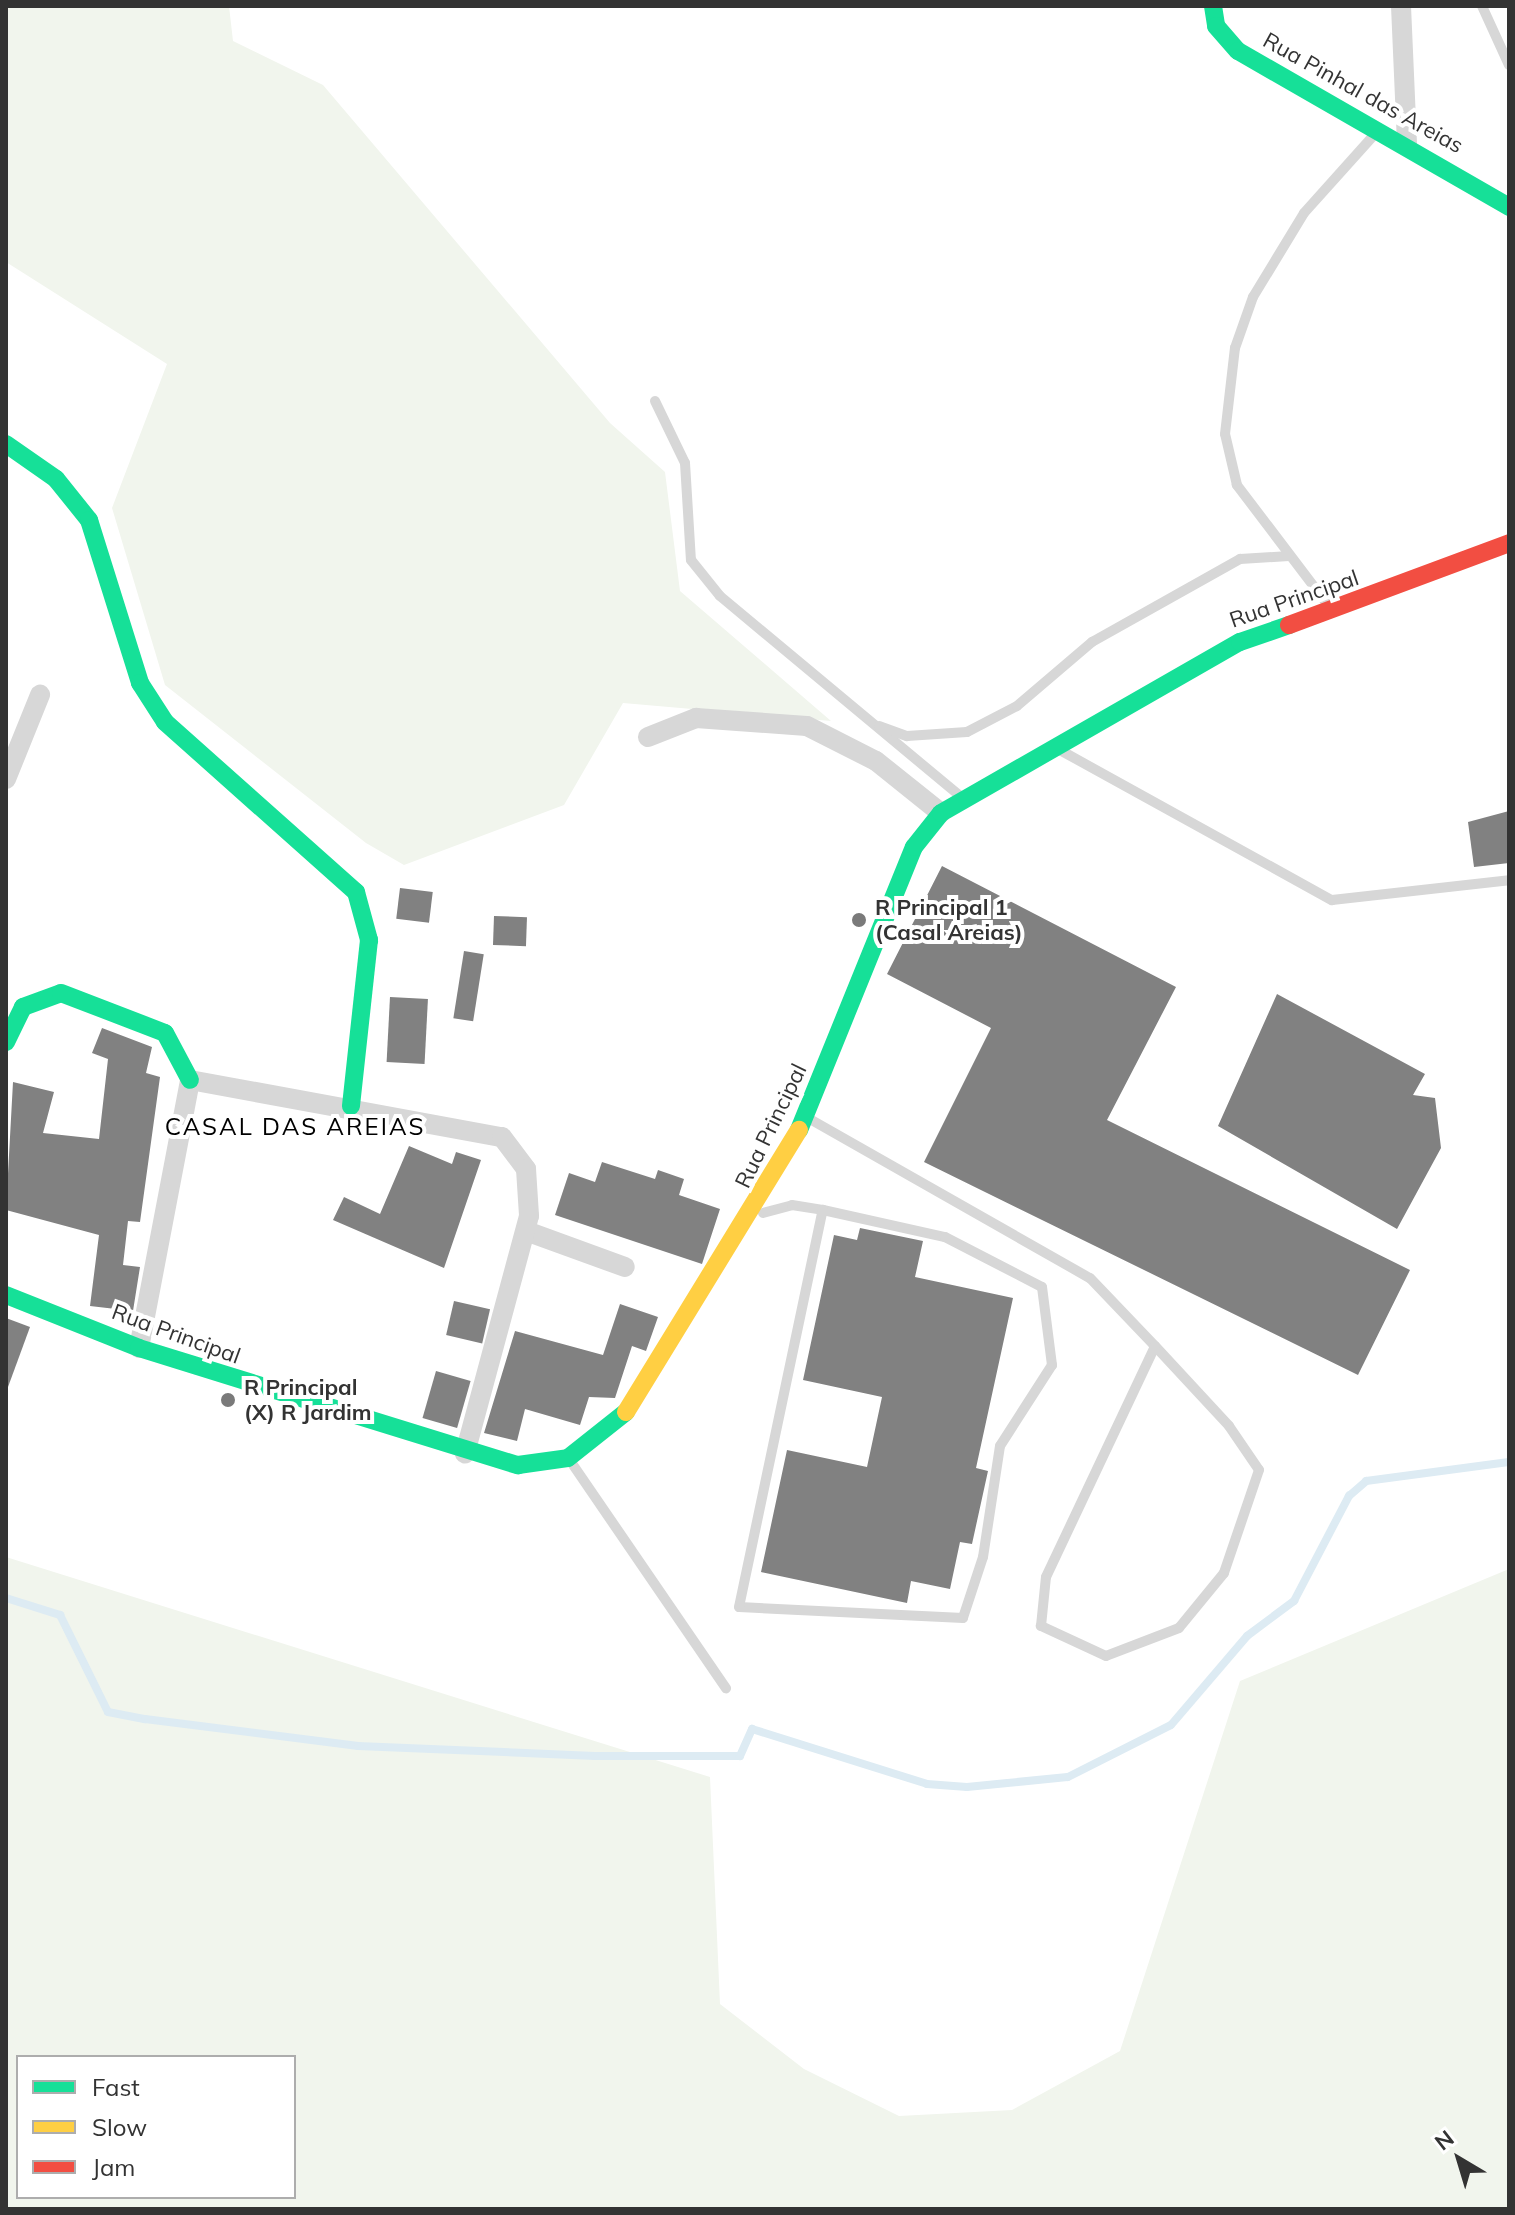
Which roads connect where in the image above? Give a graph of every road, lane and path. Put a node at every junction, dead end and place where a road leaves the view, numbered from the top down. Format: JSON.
{"nodes":[{"id":1,"x":1213,"y":6,"type":"edge"},
{"id":2,"x":1401,"y":6,"type":"edge"},
{"id":3,"x":1482,"y":6,"type":"edge"},
{"id":4,"x":1509,"y":65,"type":"edge"},
{"id":5,"x":1379,"y":129,"type":"junction"},
{"id":6,"x":1407,"y":145,"type":"junction"},
{"id":7,"x":1509,"y":207,"type":"edge"},
{"id":8,"x":655,"y":401,"type":"dead end"},
{"id":9,"x":6,"y":444,"type":"edge"},
{"id":10,"x":1509,"y":543,"type":"edge"},
{"id":11,"x":1289,"y":556,"type":"junction"},
{"id":12,"x":1333,"y":610,"type":"junction"},
{"id":13,"x":40,"y":695,"type":"dead end"},
{"id":14,"x":874,"y":724,"type":"junction"},
{"id":15,"x":648,"y":737,"type":"dead end"},
{"id":16,"x":1053,"y":746,"type":"junction"},
{"id":17,"x":6,"y":779,"type":"edge"},
{"id":18,"x":960,"y":796,"type":"junction"},
{"id":19,"x":941,"y":813,"type":"junction"},
{"id":20,"x":1509,"y":880,"type":"edge"},
{"id":21,"x":8,"y":1034,"type":"edge"},
{"id":22,"x":190,"y":1080,"type":"junction"},
{"id":23,"x":351,"y":1106,"type":"junction"},
{"id":24,"x":806,"y":1117,"type":"junction"},
{"id":25,"x":823,"y":1210,"type":"junction"},
{"id":26,"x":753,"y":1215,"type":"junction"},
{"id":27,"x":526,"y":1231,"type":"junction"},
{"id":28,"x":625,"y":1267,"type":"dead end"},
{"id":29,"x":6,"y":1295,"type":"edge"},
{"id":30,"x":1155,"y":1346,"type":"junction"},
{"id":31,"x":139,"y":1348,"type":"junction"},
{"id":32,"x":465,"y":1454,"type":"junction"},
{"id":33,"x":568,"y":1458,"type":"junction"},
{"id":34,"x":726,"y":1688,"type":"dead end"}],
"edges":[{"from":1,"to":5,"type":"street","name":"Rua Pinhal das Areias"},
{"from":2,"to":6,"type":"street"},
{"from":3,"to":4,"type":"lane"},
{"from":5,"to":6,"type":"street","name":"Rua Pinhal das Areias"},
{"from":5,"to":11,"type":"lane"},
{"from":6,"to":7,"type":"street","name":"Rua Pinhal das Areias"},
{"from":8,"to":14,"type":"lane"},
{"from":9,"to":23,"type":"street"},
{"from":10,"to":12,"type":"street","name":"Rua Principal"},
{"from":11,"to":12,"type":"lane"},
{"from":11,"to":14,"type":"lane"},
{"from":12,"to":16,"type":"street","name":"Rua Principal"},
{"from":13,"to":17,"type":"street"},
{"from":14,"to":18,"type":"lane"},
{"from":15,"to":19,"type":"street"},
{"from":16,"to":18,"type":"street","name":"Rua Principal"},
{"from":16,"to":20,"type":"lane"},
{"from":18,"to":19,"type":"street","name":"Rua Principal"},
{"from":19,"to":24,"type":"street","name":"Rua Principal"},
{"from":21,"to":22,"type":"street"},
{"from":22,"to":23,"type":"street"},
{"from":22,"to":31,"type":"street"},
{"from":23,"to":27,"type":"street"},
{"from":24,"to":26,"type":"street","name":"Rua Principal"},
{"from":24,"to":30,"type":"lane"},
{"from":25,"to":25,"type":"lane"},
{"from":25,"to":26,"type":"lane"},
{"from":26,"to":33,"type":"street","name":"Rua Principal"},
{"from":27,"to":28,"type":"street"},
{"from":27,"to":32,"type":"street"},
{"from":29,"to":31,"type":"street","name":"Rua Principal"},
{"from":30,"to":30,"type":"lane"},
{"from":31,"to":32,"type":"street","name":"Rua Principal"},
{"from":32,"to":33,"type":"street","name":"Rua Principal"},
{"from":33,"to":34,"type":"lane"}]}
